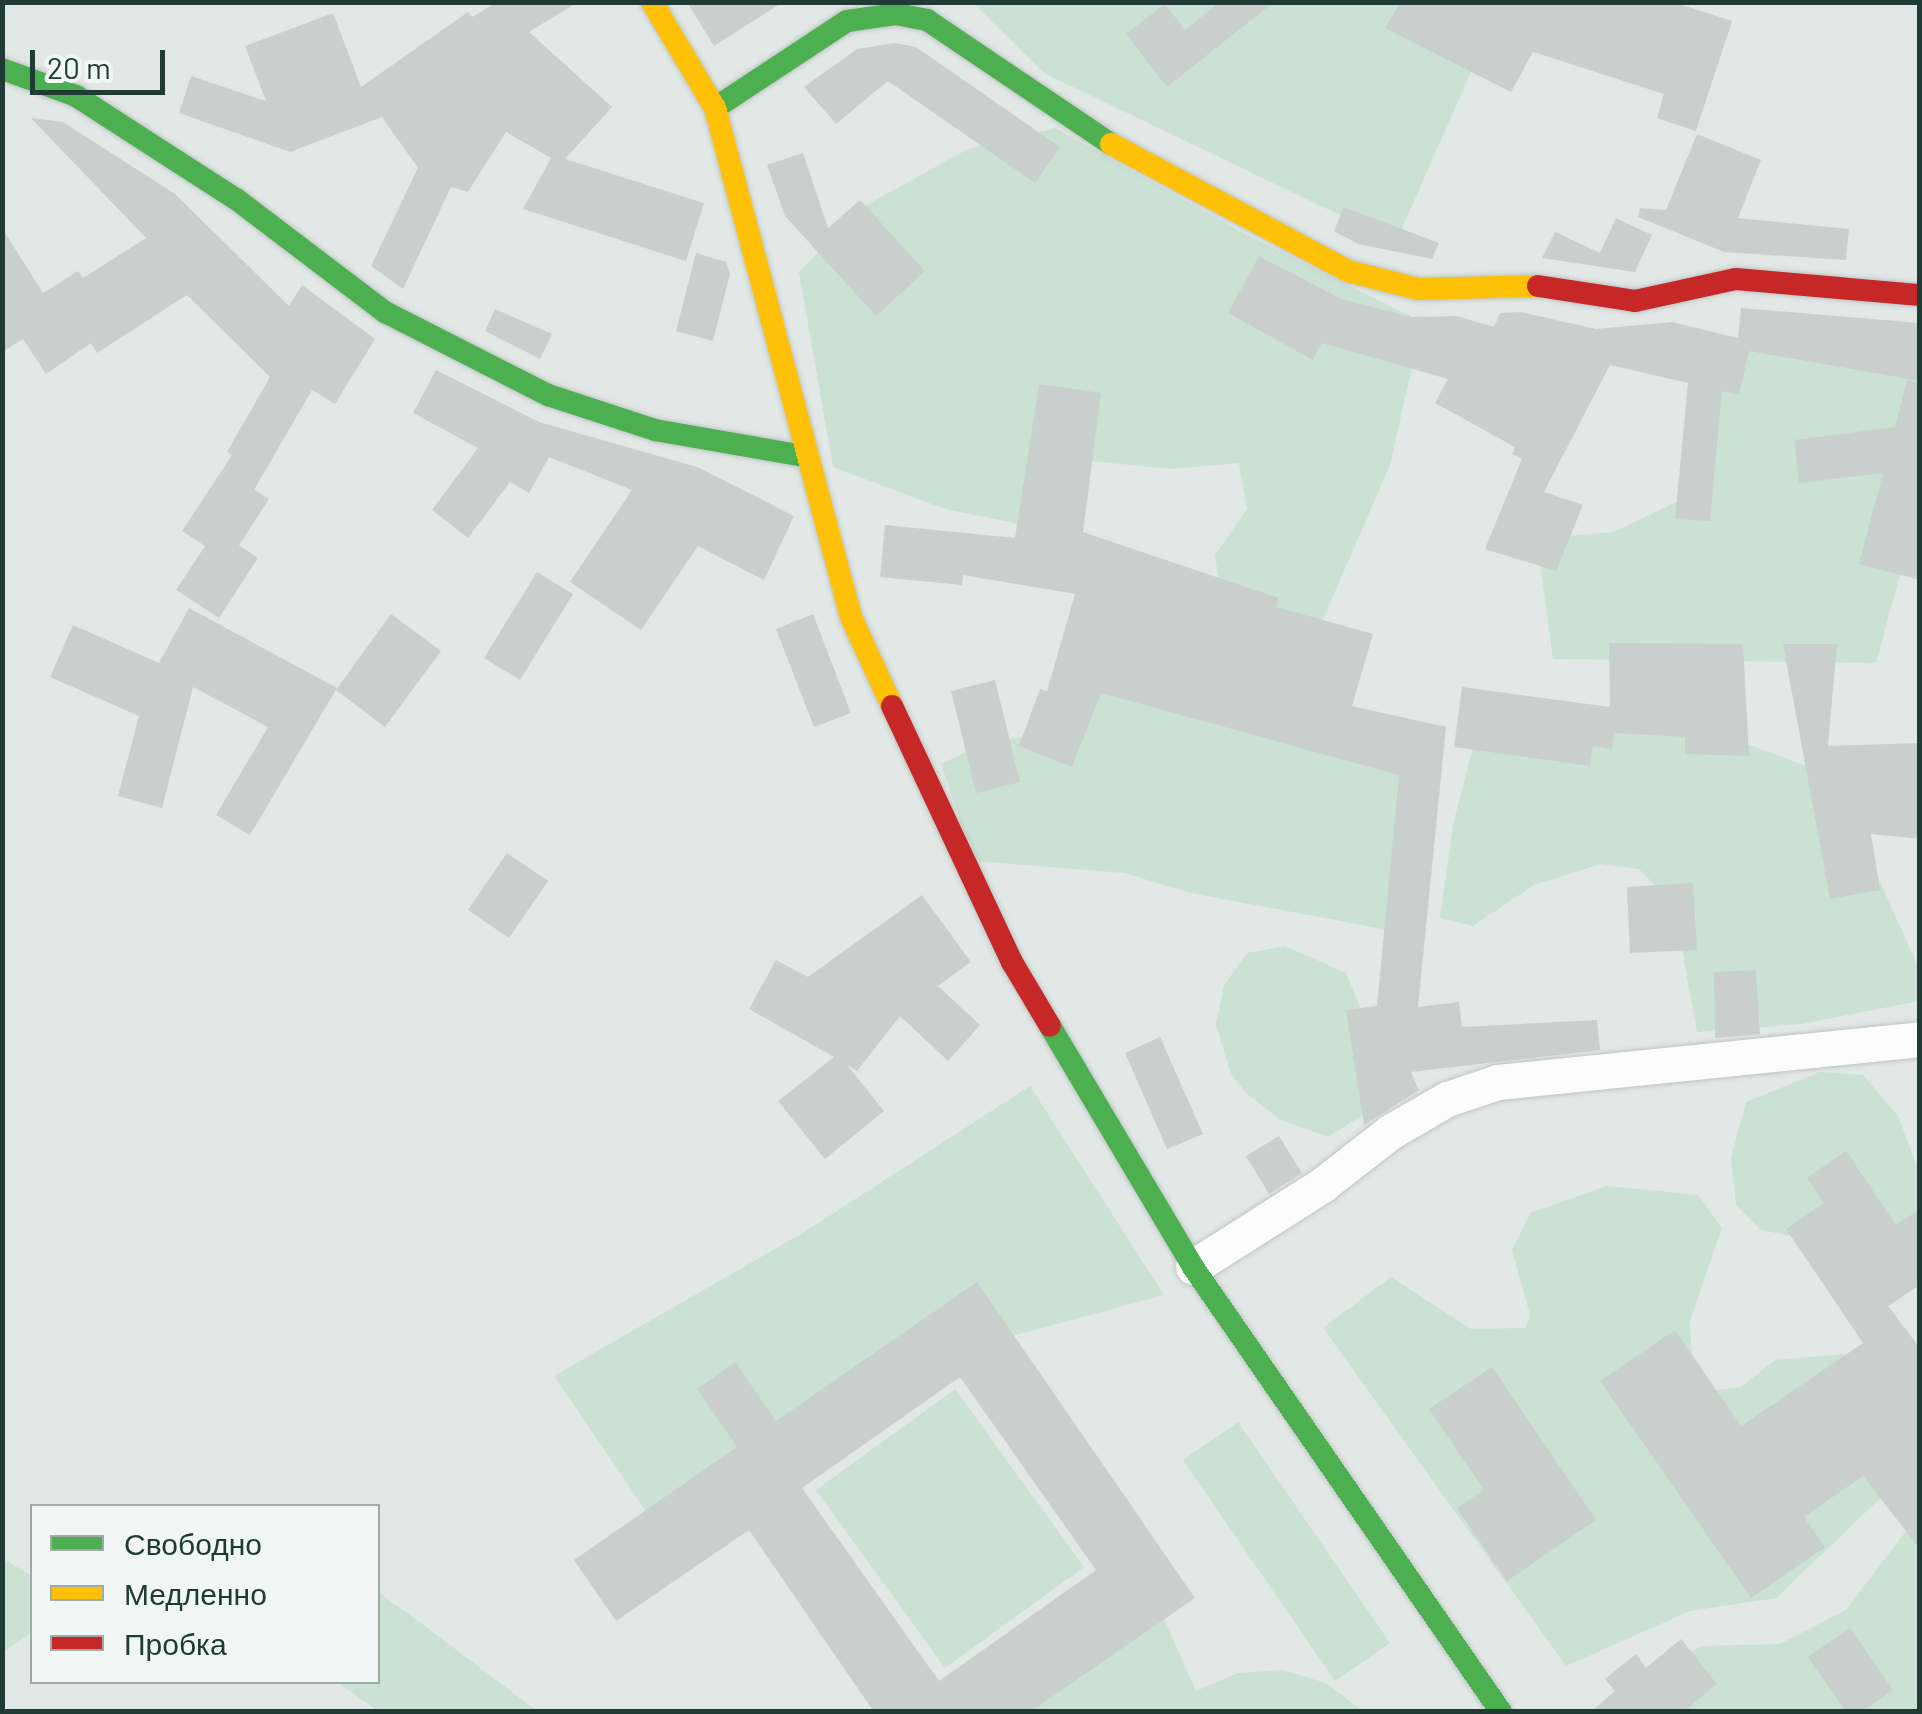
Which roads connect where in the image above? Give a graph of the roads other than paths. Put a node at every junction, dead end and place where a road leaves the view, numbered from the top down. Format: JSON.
{"nodes":[{"id":1,"x":652,"y":2,"type":"edge"},
{"id":2,"x":2,"y":70,"type":"edge"},
{"id":3,"x":715,"y":108,"type":"junction"},
{"id":4,"x":1920,"y":296,"type":"edge"},
{"id":5,"x":804,"y":456,"type":"junction"},
{"id":6,"x":1920,"y":1039,"type":"edge"},
{"id":7,"x":1193,"y":1267,"type":"junction"},
{"id":8,"x":1501,"y":1712,"type":"edge"}],
"edges":[{"from":1,"to":3,"type":"street"},
{"from":2,"to":5,"type":"street"},
{"from":3,"to":4,"type":"street"},
{"from":3,"to":5,"type":"street"},
{"from":5,"to":7,"type":"street"},
{"from":6,"to":7,"type":"street"},
{"from":7,"to":8,"type":"street"}]}
